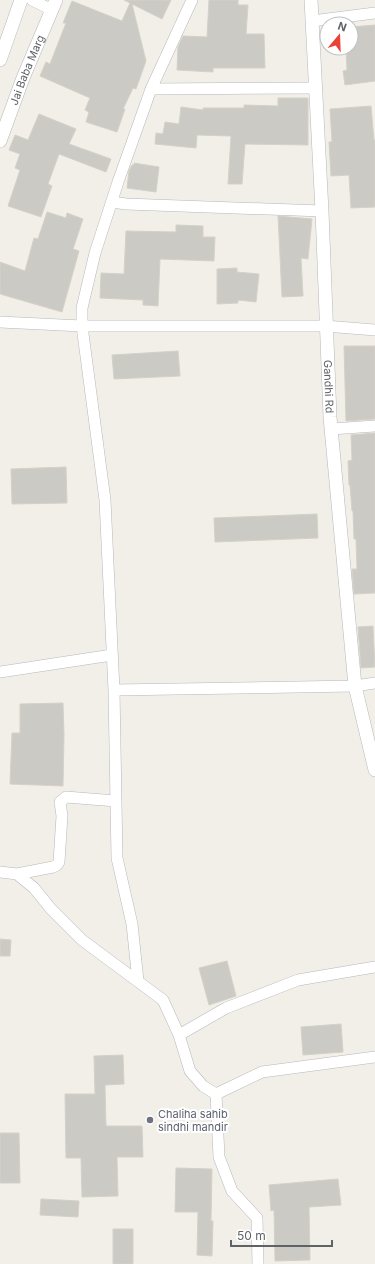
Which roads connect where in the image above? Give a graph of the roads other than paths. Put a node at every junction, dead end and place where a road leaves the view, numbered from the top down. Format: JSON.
{"nodes":[{"id":1,"x":21,"y":0,"type":"edge"},
{"id":2,"x":32,"y":0,"type":"edge"},
{"id":3,"x":192,"y":0,"type":"edge"},
{"id":4,"x":310,"y":0,"type":"edge"},
{"id":5,"x":54,"y":5,"type":"edge"},
{"id":6,"x":375,"y":13,"type":"edge"},
{"id":7,"x":312,"y":21,"type":"junction"},
{"id":8,"x":0,"y":60,"type":"edge"},
{"id":9,"x":315,"y":88,"type":"junction"},
{"id":10,"x":151,"y":89,"type":"junction"},
{"id":11,"x":0,"y":141,"type":"edge"},
{"id":12,"x":112,"y":202,"type":"junction"},
{"id":13,"x":322,"y":211,"type":"junction"},
{"id":14,"x":0,"y":322,"type":"edge"},
{"id":15,"x":82,"y":326,"type":"junction"},
{"id":16,"x":326,"y":326,"type":"junction"},
{"id":17,"x":375,"y":330,"type":"edge"},
{"id":18,"x":375,"y":426,"type":"edge"},
{"id":19,"x":331,"y":429,"type":"junction"},
{"id":20,"x":112,"y":655,"type":"junction"},
{"id":21,"x":0,"y":672,"type":"edge"},
{"id":22,"x":375,"y":683,"type":"edge"},
{"id":23,"x":355,"y":686,"type":"junction"},
{"id":24,"x":114,"y":690,"type":"junction"},
{"id":25,"x":375,"y":770,"type":"edge"},
{"id":26,"x":116,"y":801,"type":"junction"},
{"id":27,"x":0,"y":872,"type":"edge"},
{"id":28,"x":17,"y":874,"type":"junction"},
{"id":29,"x":375,"y":967,"type":"edge"},
{"id":30,"x":138,"y":981,"type":"junction"},
{"id":31,"x":179,"y":1035,"type":"junction"},
{"id":32,"x":375,"y":1057,"type":"edge"},
{"id":33,"x":216,"y":1094,"type":"junction"},
{"id":34,"x":258,"y":1264,"type":"edge"}],
"edges":[{"from":1,"to":8,"type":"street"},
{"from":2,"to":5,"type":"street"},
{"from":3,"to":10,"type":"street"},
{"from":4,"to":7,"type":"street","name":"Gandhi Rd"},
{"from":5,"to":11,"type":"street","name":"Jai Baba Marg"},
{"from":6,"to":7,"type":"street"},
{"from":7,"to":9,"type":"street","name":"Gandhi Rd"},
{"from":9,"to":10,"type":"street"},
{"from":9,"to":13,"type":"street","name":"Gandhi Rd"},
{"from":10,"to":12,"type":"street"},
{"from":12,"to":13,"type":"street"},
{"from":12,"to":15,"type":"street"},
{"from":13,"to":16,"type":"street","name":"Gandhi Rd"},
{"from":14,"to":15,"type":"street"},
{"from":15,"to":16,"type":"street"},
{"from":15,"to":20,"type":"street"},
{"from":16,"to":17,"type":"street"},
{"from":16,"to":19,"type":"street","name":"Gandhi Rd"},
{"from":18,"to":19,"type":"street"},
{"from":19,"to":23,"type":"street","name":"Gandhi Rd"},
{"from":20,"to":21,"type":"street"},
{"from":20,"to":24,"type":"street"},
{"from":22,"to":23,"type":"street"},
{"from":23,"to":24,"type":"street"},
{"from":23,"to":25,"type":"street","name":"Gandhi Rd"},
{"from":24,"to":26,"type":"street"},
{"from":26,"to":28,"type":"street"},
{"from":26,"to":30,"type":"street"},
{"from":27,"to":28,"type":"street"},
{"from":28,"to":30,"type":"street"},
{"from":29,"to":31,"type":"street"},
{"from":30,"to":31,"type":"street"},
{"from":31,"to":33,"type":"street"},
{"from":32,"to":33,"type":"street"},
{"from":33,"to":34,"type":"street"}]}
